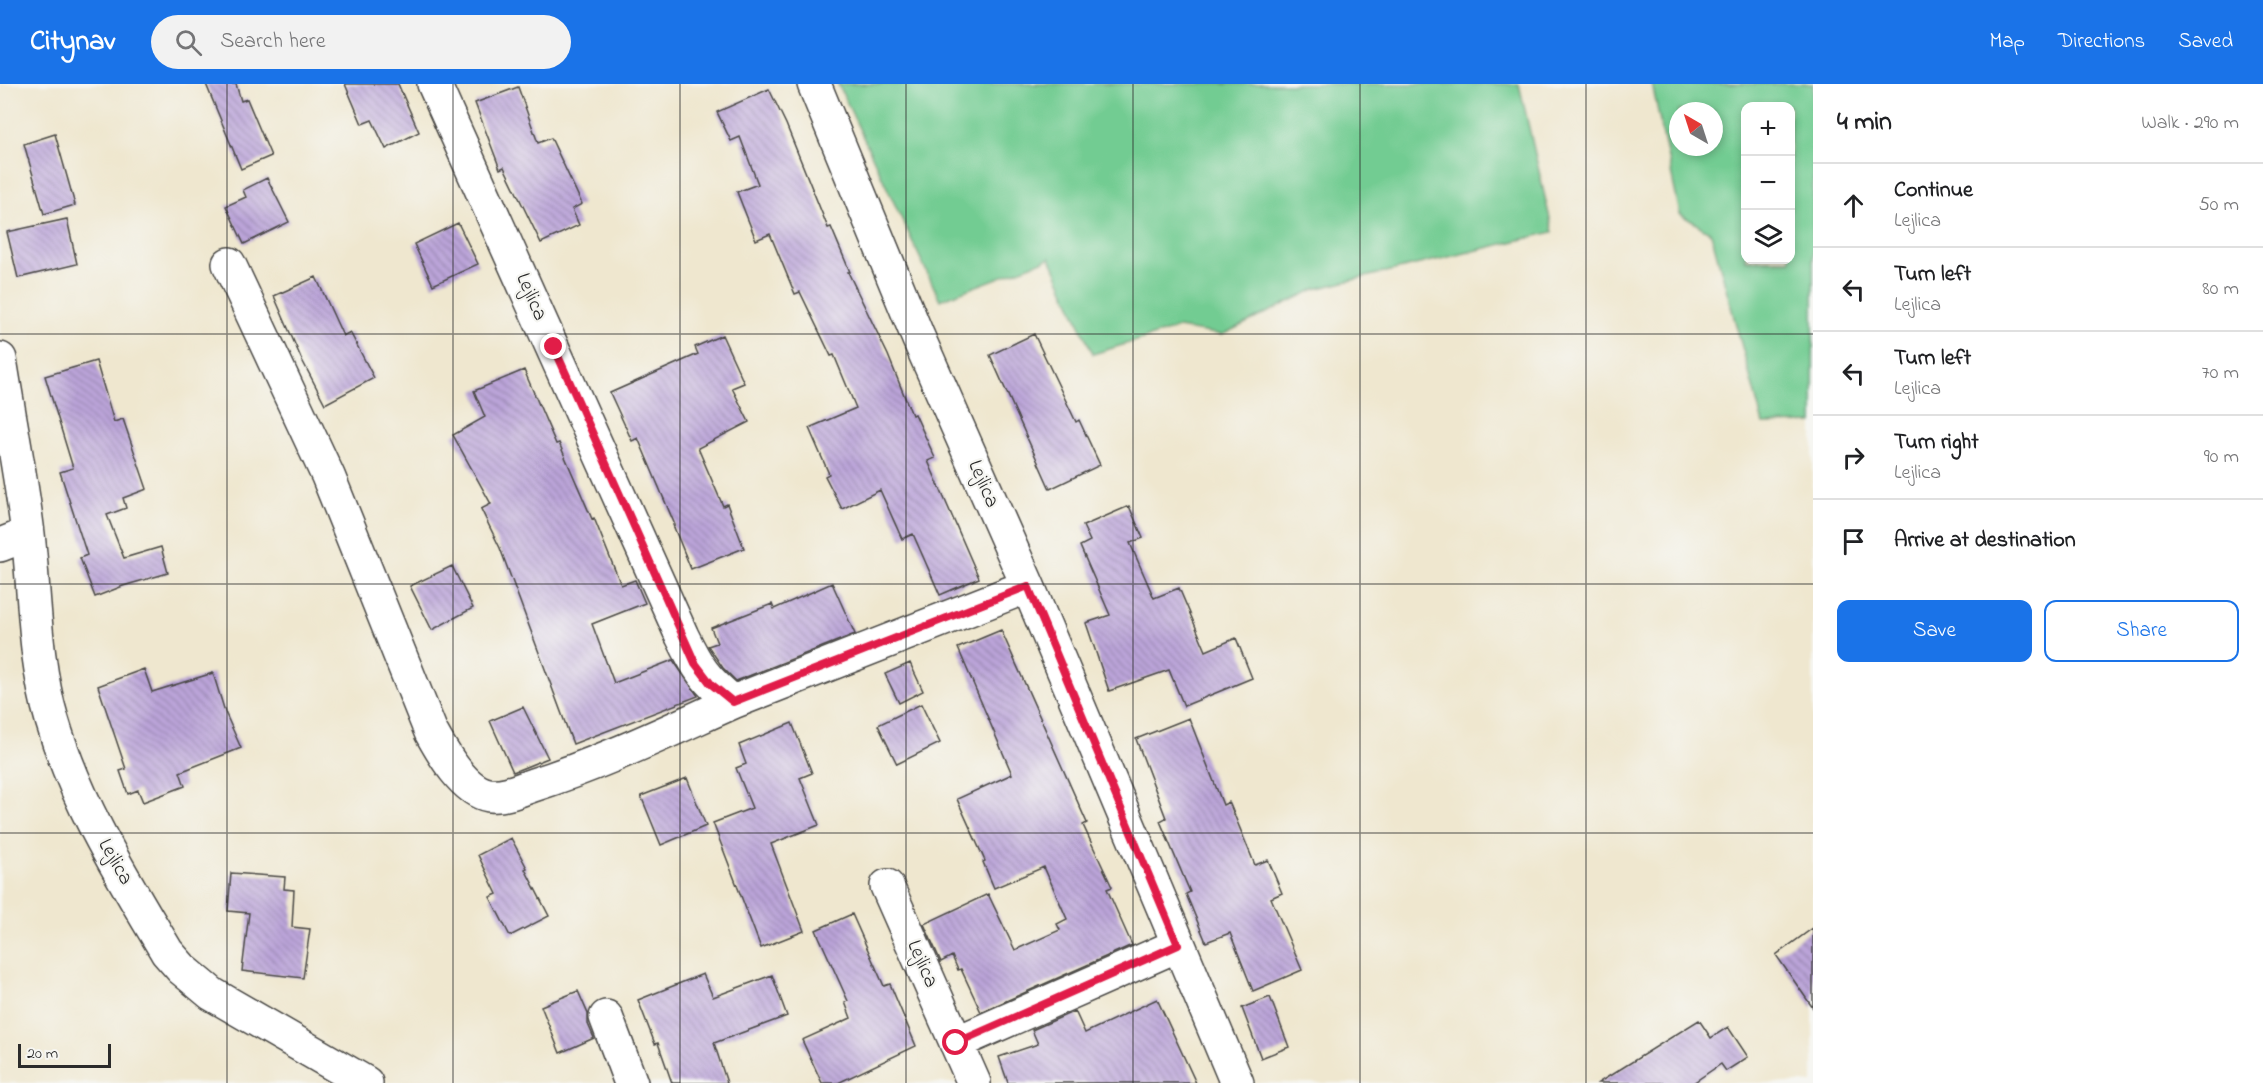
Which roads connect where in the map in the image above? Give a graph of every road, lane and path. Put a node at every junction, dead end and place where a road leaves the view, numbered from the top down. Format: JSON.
{"nodes":[{"id":1,"x":434,"y":84,"type":"edge"},
{"id":2,"x":814,"y":84,"type":"edge"},
{"id":3,"x":229,"y":264,"type":"dead end"},
{"id":4,"x":0,"y":359,"type":"edge"},
{"id":5,"x":14,"y":540,"type":"edge"},
{"id":6,"x":1028,"y":586,"type":"junction"},
{"id":7,"x":733,"y":702,"type":"junction"},
{"id":8,"x":887,"y":886,"type":"dead end"},
{"id":9,"x":1178,"y":945,"type":"junction"},
{"id":10,"x":606,"y":1017,"type":"dead end"},
{"id":11,"x":956,"y":1043,"type":"junction"},
{"id":12,"x":366,"y":1083,"type":"edge"},
{"id":13,"x":631,"y":1083,"type":"edge"},
{"id":14,"x":974,"y":1083,"type":"edge"},
{"id":15,"x":1237,"y":1083,"type":"edge"}],
"edges":[{"from":1,"to":7,"type":"street","name":"Lejlica"},
{"from":2,"to":6,"type":"street","name":"Lejlica"},
{"from":3,"to":7,"type":"street"},
{"from":4,"to":5,"type":"street","name":"Lejlica"},
{"from":5,"to":12,"type":"street","name":"Lejlica"},
{"from":6,"to":7,"type":"street"},
{"from":6,"to":9,"type":"street","name":"Lejlica"},
{"from":8,"to":11,"type":"street","name":"Lejlica"},
{"from":9,"to":11,"type":"street"},
{"from":9,"to":15,"type":"street","name":"Lejlica"},
{"from":10,"to":13,"type":"street"},
{"from":11,"to":14,"type":"street","name":"Lejlica"}]}
